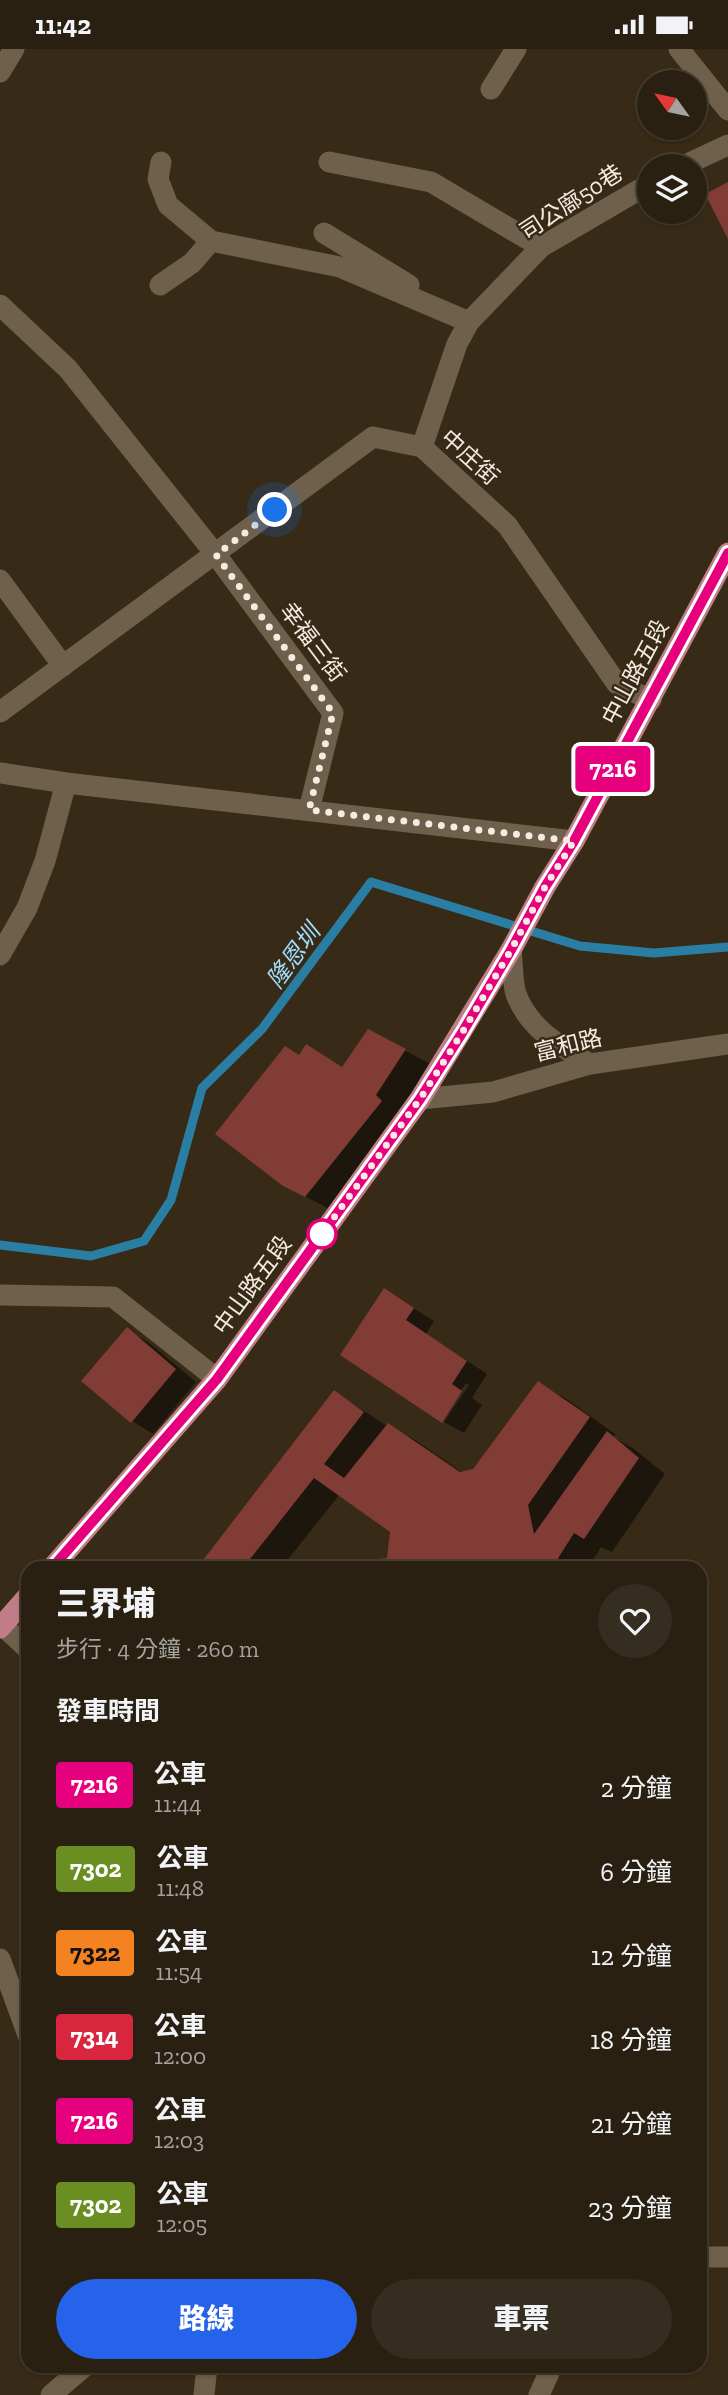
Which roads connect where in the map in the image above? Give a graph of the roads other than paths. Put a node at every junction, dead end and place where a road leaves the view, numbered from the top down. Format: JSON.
{"nodes":[{"id":1,"x":14,"y":49,"type":"edge"},
{"id":2,"x":516,"y":49,"type":"edge"},
{"id":3,"x":679,"y":49,"type":"edge"},
{"id":4,"x":0,"y":72,"type":"edge"},
{"id":5,"x":491,"y":89,"type":"dead end"},
{"id":6,"x":728,"y":110,"type":"edge"},
{"id":7,"x":728,"y":145,"type":"edge"},
{"id":8,"x":707,"y":155,"type":"edge"},
{"id":9,"x":161,"y":162,"type":"dead end"},
{"id":10,"x":329,"y":162,"type":"dead end"},
{"id":11,"x":637,"y":191,"type":"edge"},
{"id":12,"x":324,"y":233,"type":"dead end"},
{"id":13,"x":211,"y":241,"type":"junction"},
{"id":14,"x":541,"y":247,"type":"junction"},
{"id":15,"x":160,"y":285,"type":"dead end"},
{"id":16,"x":0,"y":305,"type":"edge"},
{"id":17,"x":469,"y":322,"type":"junction"},
{"id":18,"x":422,"y":447,"type":"junction"},
{"id":19,"x":728,"y":553,"type":"edge"},
{"id":20,"x":216,"y":555,"type":"junction"},
{"id":21,"x":0,"y":580,"type":"edge"},
{"id":22,"x":63,"y":666,"type":"junction"},
{"id":23,"x":651,"y":700,"type":"junction"},
{"id":24,"x":0,"y":712,"type":"edge"},
{"id":25,"x":0,"y":773,"type":"edge"},
{"id":26,"x":66,"y":783,"type":"junction"},
{"id":27,"x":309,"y":810,"type":"junction"},
{"id":28,"x":574,"y":841,"type":"junction"},
{"id":29,"x":513,"y":947,"type":"junction"},
{"id":30,"x":0,"y":955,"type":"edge"},
{"id":31,"x":728,"y":1044,"type":"edge"},
{"id":32,"x":590,"y":1064,"type":"junction"},
{"id":33,"x":420,"y":1099,"type":"junction"},
{"id":34,"x":0,"y":1295,"type":"edge"},
{"id":35,"x":217,"y":1379,"type":"junction"},
{"id":36,"x":58,"y":1561,"type":"edge"},
{"id":37,"x":21,"y":1604,"type":"edge"},
{"id":38,"x":1,"y":1627,"type":"edge"},
{"id":39,"x":21,"y":1643,"type":"edge"},
{"id":40,"x":0,"y":1959,"type":"edge"},
{"id":41,"x":21,"y":2016,"type":"edge"},
{"id":42,"x":707,"y":2257,"type":"edge"},
{"id":43,"x":728,"y":2257,"type":"edge"},
{"id":44,"x":77,"y":2373,"type":"edge"},
{"id":45,"x":206,"y":2373,"type":"edge"},
{"id":46,"x":549,"y":2373,"type":"edge"},
{"id":47,"x":51,"y":2395,"type":"edge"},
{"id":48,"x":204,"y":2395,"type":"edge"},
{"id":49,"x":539,"y":2395,"type":"edge"}],
"edges":[{"from":1,"to":4,"type":"street"},
{"from":2,"to":5,"type":"street"},
{"from":3,"to":6,"type":"street"},
{"from":7,"to":8,"type":"street"},
{"from":9,"to":13,"type":"street"},
{"from":10,"to":14,"type":"street"},
{"from":11,"to":14,"type":"street","name":"司公廍50巷"},
{"from":12,"to":17,"type":"street"},
{"from":13,"to":15,"type":"street"},
{"from":13,"to":17,"type":"street"},
{"from":14,"to":17,"type":"street","name":"司公廍50巷"},
{"from":16,"to":20,"type":"street"},
{"from":17,"to":18,"type":"street","name":"司公廍50巷"},
{"from":18,"to":20,"type":"street","name":"中庄街"},
{"from":18,"to":23,"type":"street","name":"中庄街"},
{"from":19,"to":23,"type":"main road","name":"中山路五段"},
{"from":20,"to":22,"type":"street","name":"中庄街"},
{"from":20,"to":27,"type":"street","name":"幸福三街"},
{"from":21,"to":22,"type":"street"},
{"from":22,"to":24,"type":"street","name":"中庄街"},
{"from":23,"to":28,"type":"main road","name":"中山路五段"},
{"from":25,"to":26,"type":"street"},
{"from":26,"to":27,"type":"street"},
{"from":26,"to":30,"type":"street"},
{"from":27,"to":28,"type":"street"},
{"from":28,"to":29,"type":"main road","name":"中山路五段"},
{"from":29,"to":32,"type":"street"},
{"from":29,"to":33,"type":"main road","name":"中山路五段"},
{"from":31,"to":32,"type":"street","name":"富和路"},
{"from":32,"to":33,"type":"street","name":"富和路"},
{"from":33,"to":35,"type":"main road","name":"中山路五段"},
{"from":34,"to":35,"type":"street"},
{"from":35,"to":36,"type":"main road","name":"中山路五段"},
{"from":37,"to":38,"type":"main road"},
{"from":38,"to":39,"type":"street"},
{"from":40,"to":41,"type":"street"},
{"from":42,"to":43,"type":"street"},
{"from":44,"to":47,"type":"street"},
{"from":45,"to":48,"type":"street"},
{"from":46,"to":49,"type":"street"}]}
